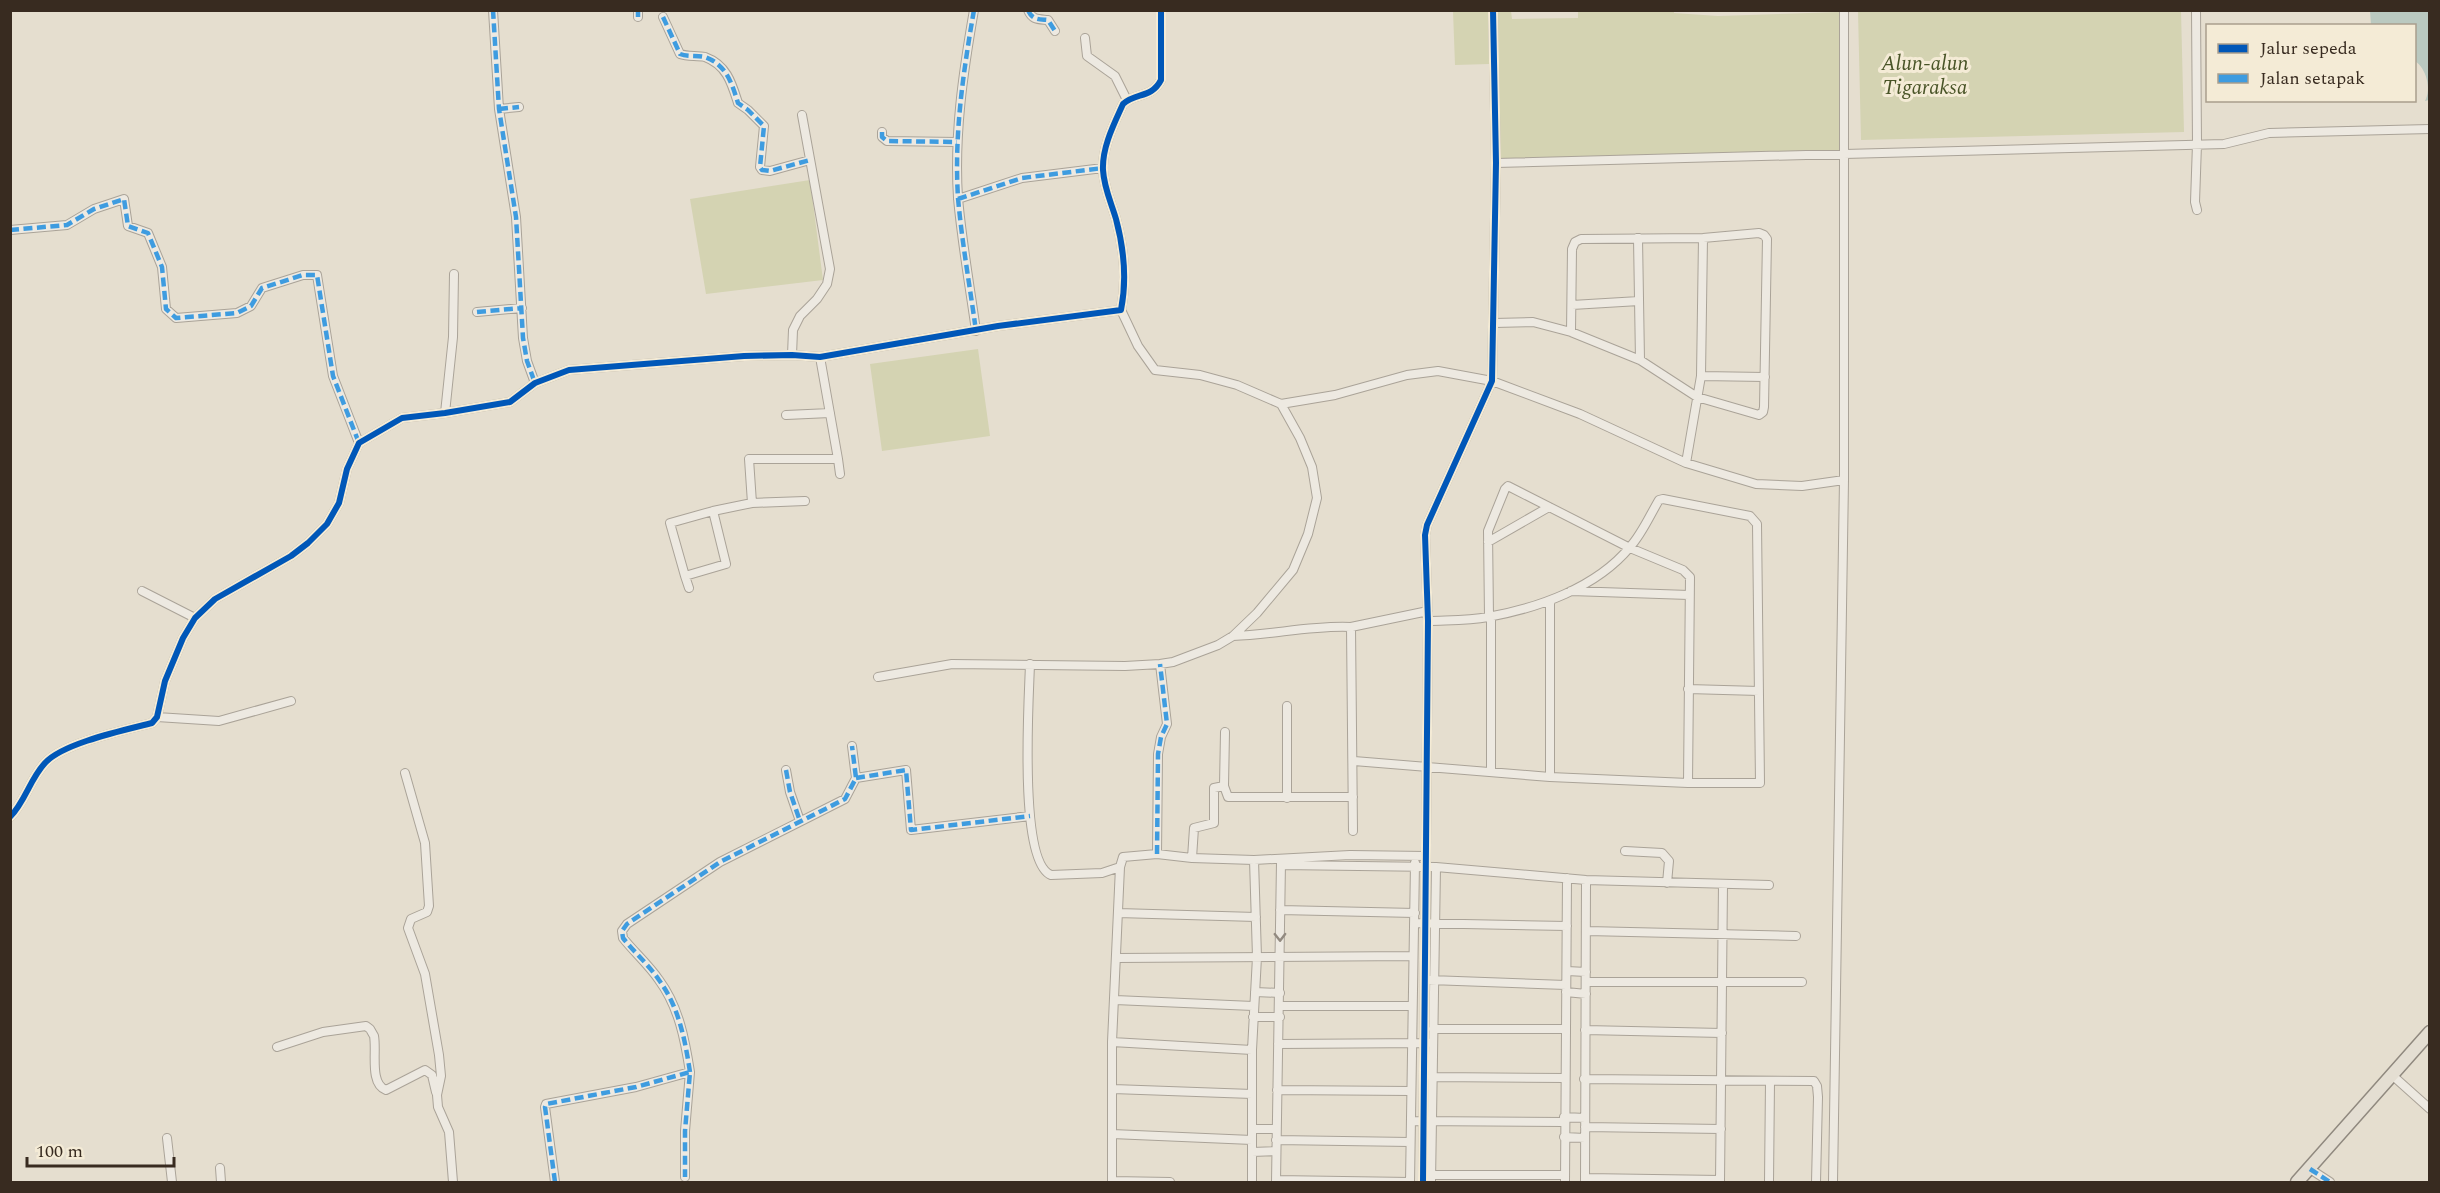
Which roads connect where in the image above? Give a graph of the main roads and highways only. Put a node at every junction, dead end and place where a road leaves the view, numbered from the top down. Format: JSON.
{"nodes":[{"id":1,"x":2430,"y":1032,"type":"edge"},
{"id":2,"x":2297,"y":1182,"type":"edge"}],
"edges":[{"from":1,"to":2,"type":"main road"}]}
